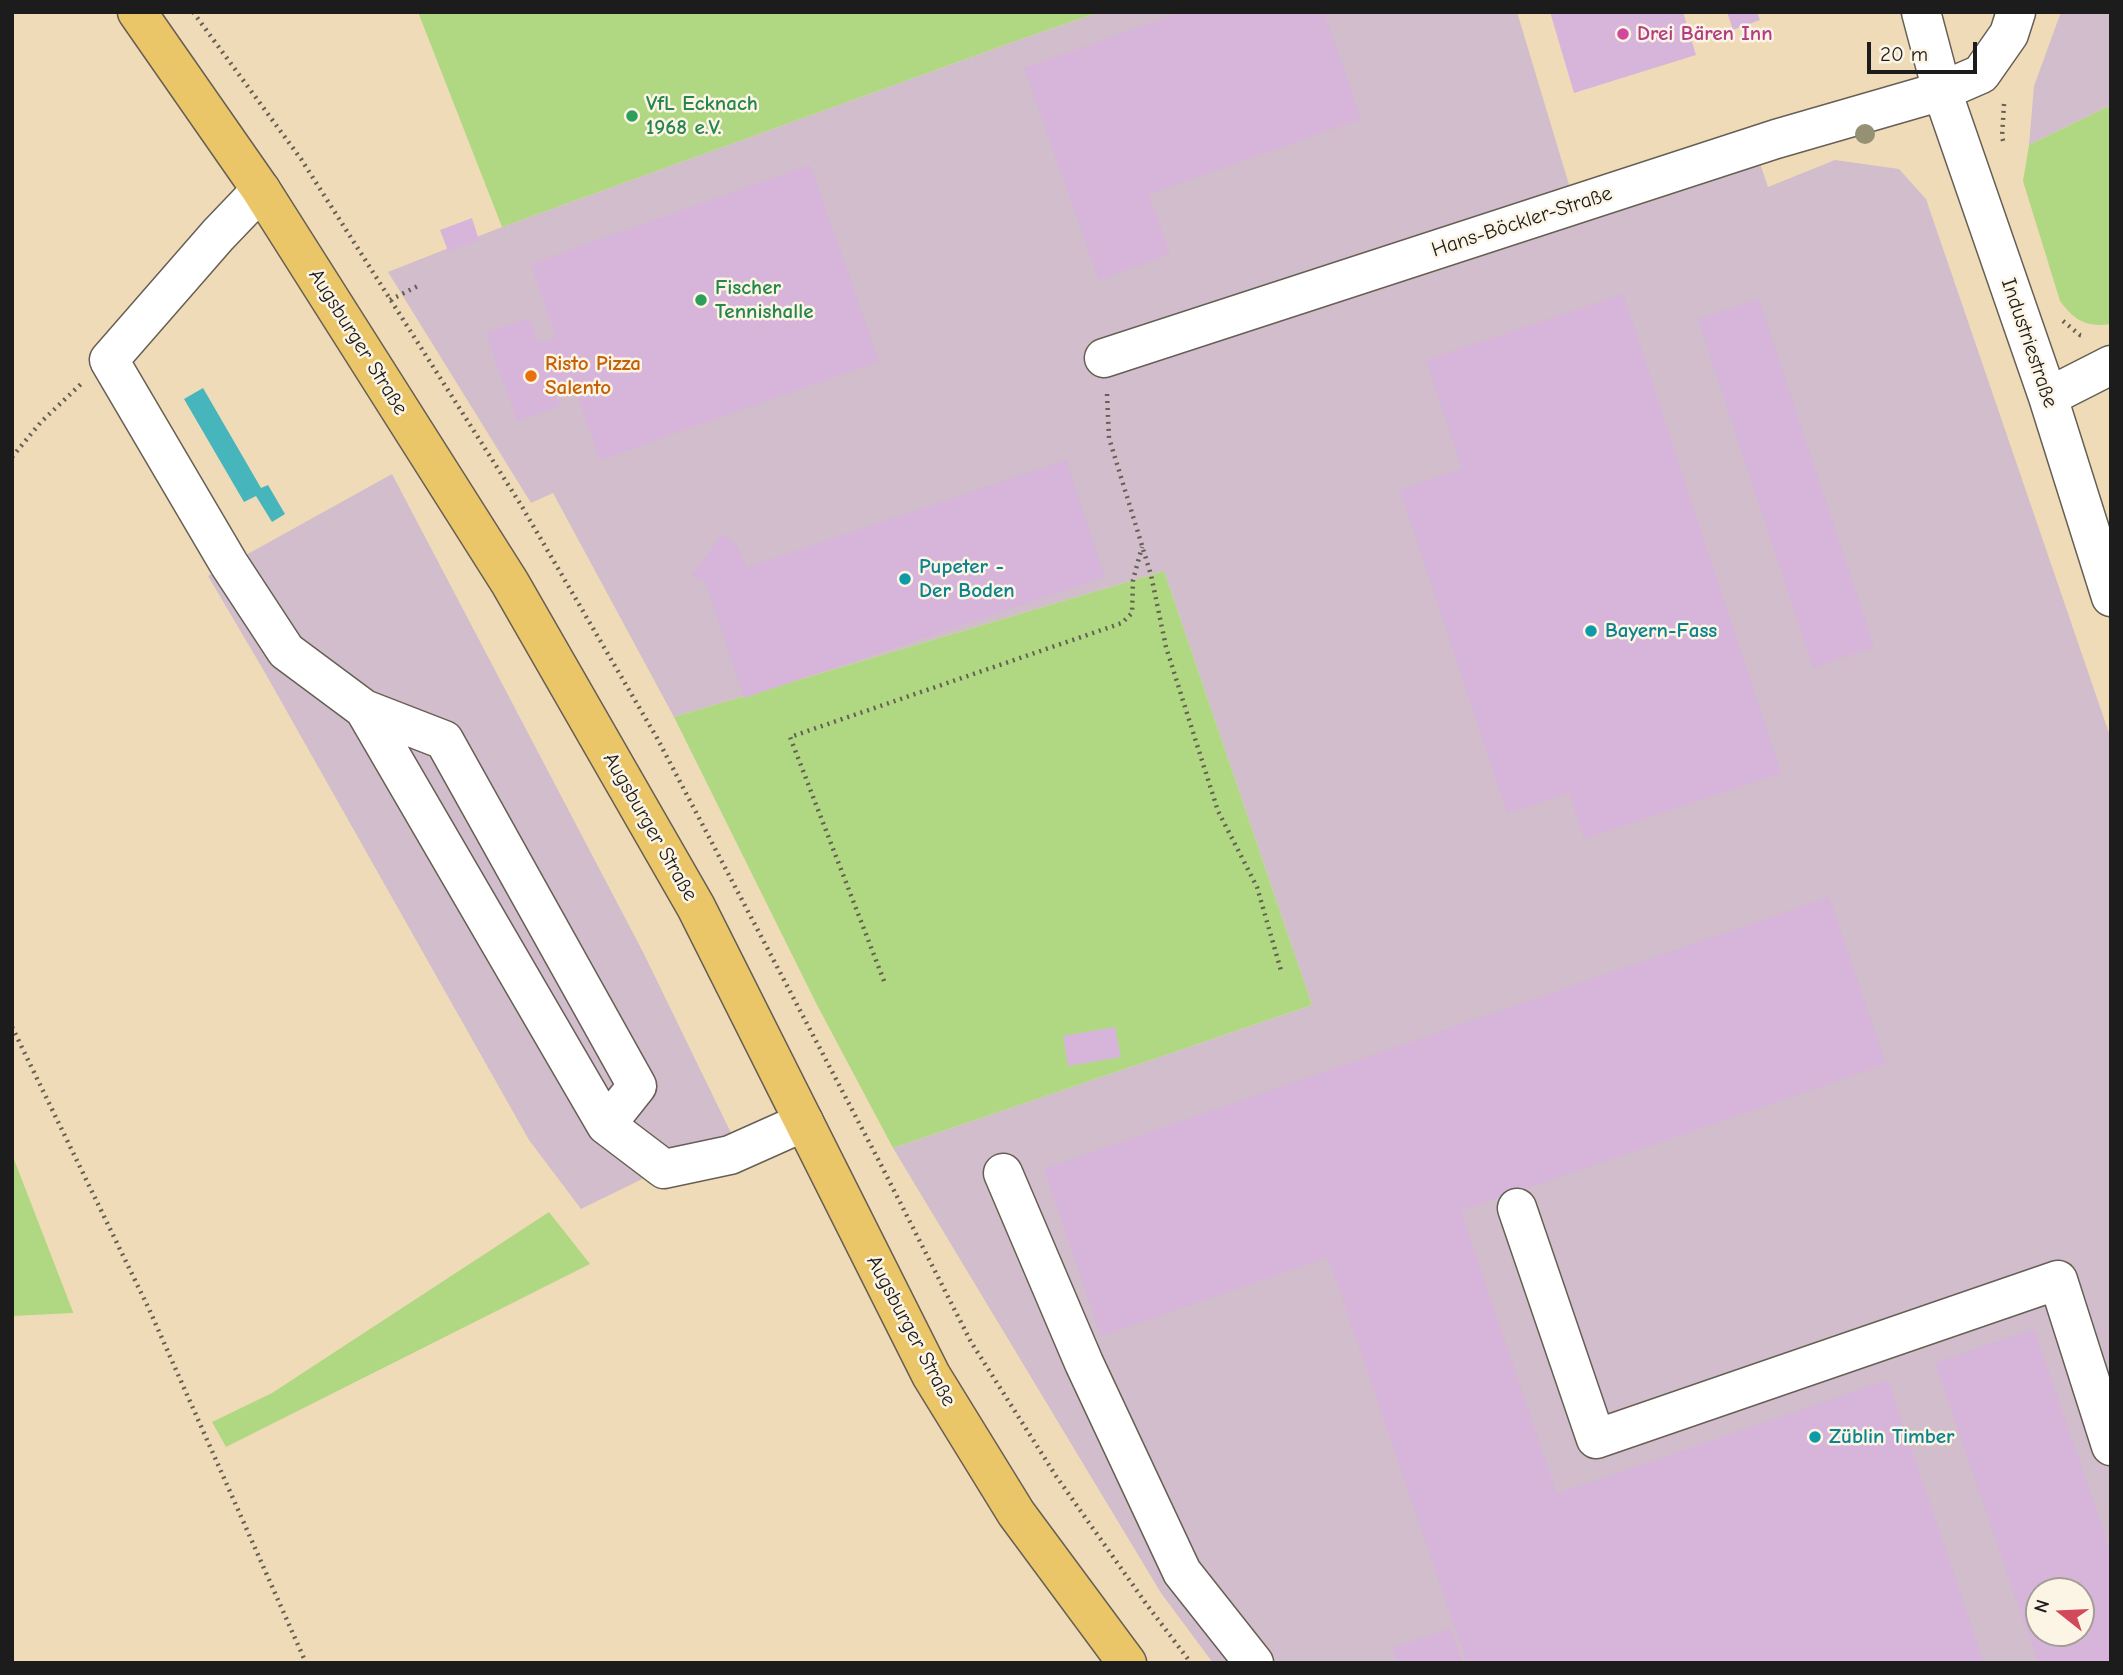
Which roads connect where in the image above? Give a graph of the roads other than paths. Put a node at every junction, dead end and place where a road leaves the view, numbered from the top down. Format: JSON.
{"nodes":[{"id":1,"x":136,"y":12,"type":"edge"},
{"id":2,"x":1921,"y":12,"type":"edge"},
{"id":3,"x":2015,"y":12,"type":"edge"},
{"id":4,"x":1942,"y":91,"type":"junction"},
{"id":5,"x":261,"y":190,"type":"junction"},
{"id":6,"x":2100,"y":351,"type":"edge"},
{"id":7,"x":1104,"y":358,"type":"road end"},
{"id":8,"x":2048,"y":397,"type":"junction"},
{"id":9,"x":2111,"y":597,"type":"edge"},
{"id":10,"x":364,"y":709,"type":"junction"},
{"id":11,"x":804,"y":1122,"type":"junction"},
{"id":12,"x":606,"y":1125,"type":"junction"},
{"id":13,"x":1003,"y":1173,"type":"dead end"},
{"id":14,"x":1517,"y":1208,"type":"dead end"},
{"id":15,"x":2111,"y":1446,"type":"edge"},
{"id":16,"x":1127,"y":1663,"type":"edge"},
{"id":17,"x":1254,"y":1663,"type":"edge"}],
"edges":[{"from":1,"to":5,"type":"main road","name":"Augsburger Straße"},
{"from":2,"to":4,"type":"street","name":"Industriestraße"},
{"from":3,"to":4,"type":"street"},
{"from":4,"to":7,"type":"street","name":"Hans-Böckler-Straße"},
{"from":4,"to":8,"type":"street","name":"Industriestraße"},
{"from":5,"to":10,"type":"street"},
{"from":5,"to":11,"type":"main road","name":"Augsburger Straße"},
{"from":6,"to":8,"type":"street"},
{"from":8,"to":9,"type":"street","name":"Industriestraße"},
{"from":10,"to":12,"type":"street"},
{"from":10,"to":12,"type":"street"},
{"from":11,"to":12,"type":"street"},
{"from":11,"to":16,"type":"main road","name":"Augsburger Straße"},
{"from":13,"to":17,"type":"street"},
{"from":14,"to":15,"type":"street"}]}
